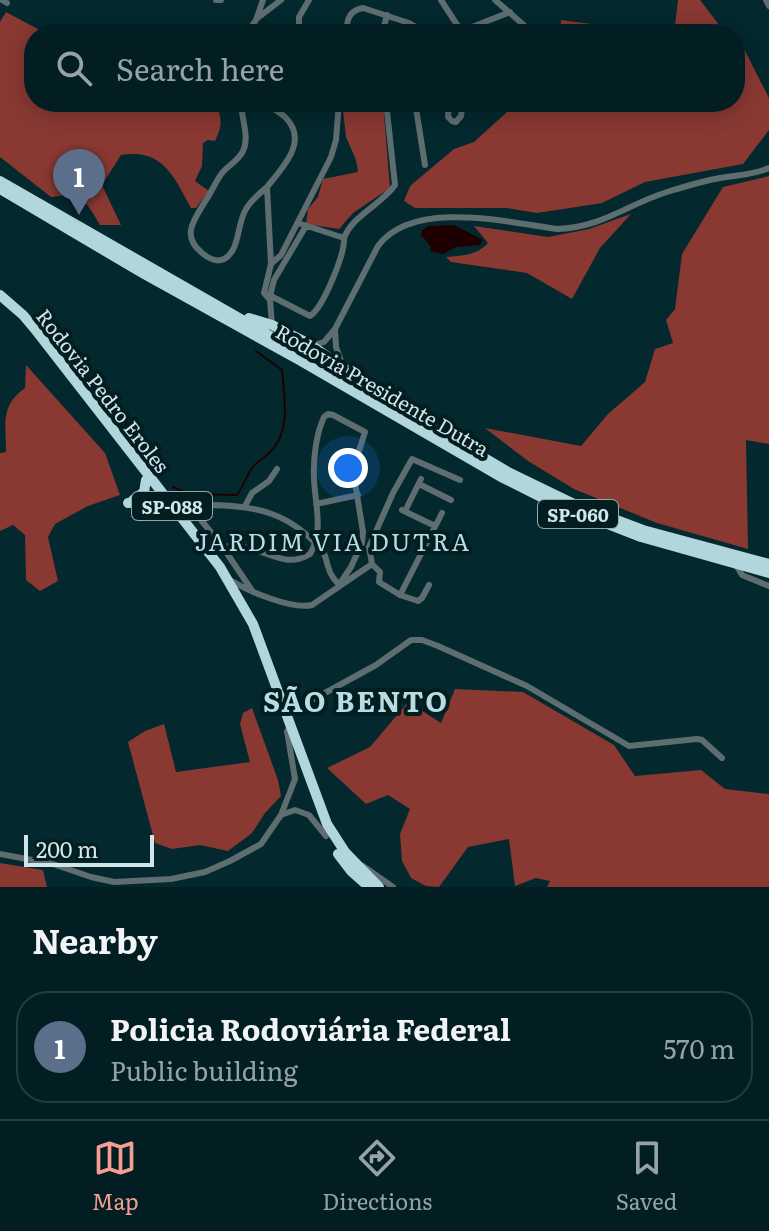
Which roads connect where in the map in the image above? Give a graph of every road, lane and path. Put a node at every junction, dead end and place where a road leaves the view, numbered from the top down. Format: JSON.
{"nodes":[{"id":1,"x":263,"y":0,"type":"edge"},
{"id":2,"x":281,"y":0,"type":"edge"},
{"id":3,"x":309,"y":0,"type":"edge"},
{"id":4,"x":441,"y":0,"type":"edge"},
{"id":5,"x":495,"y":0,"type":"edge"},
{"id":6,"x":766,"y":0,"type":"edge"},
{"id":7,"x":769,"y":6,"type":"edge"},
{"id":8,"x":510,"y":12,"type":"junction"},
{"id":9,"x":387,"y":15,"type":"junction"},
{"id":10,"x":256,"y":20,"type":"junction"},
{"id":11,"x":253,"y":24,"type":"edge"},
{"id":12,"x":299,"y":24,"type":"edge"},
{"id":13,"x":347,"y":24,"type":"edge"},
{"id":14,"x":385,"y":24,"type":"edge"},
{"id":15,"x":404,"y":24,"type":"edge"},
{"id":16,"x":457,"y":24,"type":"edge"},
{"id":17,"x":483,"y":24,"type":"edge"},
{"id":18,"x":523,"y":24,"type":"edge"},
{"id":19,"x":241,"y":112,"type":"edge"},
{"id":20,"x":277,"y":112,"type":"edge"},
{"id":21,"x":338,"y":112,"type":"edge"},
{"id":22,"x":387,"y":112,"type":"edge"},
{"id":23,"x":417,"y":112,"type":"edge"},
{"id":24,"x":448,"y":112,"type":"edge"},
{"id":25,"x":462,"y":112,"type":"edge"},
{"id":26,"x":425,"y":165,"type":"dead end"},
{"id":27,"x":769,"y":168,"type":"edge"},
{"id":28,"x":0,"y":181,"type":"edge"},
{"id":29,"x":267,"y":187,"type":"junction"},
{"id":30,"x":0,"y":191,"type":"edge"},
{"id":31,"x":298,"y":223,"type":"junction"},
{"id":32,"x":306,"y":226,"type":"junction"},
{"id":33,"x":344,"y":238,"type":"junction"},
{"id":34,"x":271,"y":264,"type":"junction"},
{"id":35,"x":283,"y":265,"type":"junction"},
{"id":36,"x":0,"y":295,"type":"edge"},
{"id":37,"x":268,"y":296,"type":"junction"},
{"id":38,"x":0,"y":305,"type":"edge"},
{"id":39,"x":226,"y":310,"type":"junction"},
{"id":40,"x":272,"y":325,"type":"junction"},
{"id":41,"x":335,"y":329,"type":"junction"},
{"id":42,"x":311,"y":345,"type":"junction"},
{"id":43,"x":342,"y":365,"type":"junction"},
{"id":44,"x":398,"y":407,"type":"junction"},
{"id":45,"x":277,"y":469,"type":"dead end"},
{"id":46,"x":146,"y":480,"type":"junction"},
{"id":47,"x":460,"y":480,"type":"dead end"},
{"id":48,"x":358,"y":495,"type":"junction"},
{"id":49,"x":451,"y":500,"type":"dead end"},
{"id":50,"x":164,"y":501,"type":"junction"},
{"id":51,"x":316,"y":504,"type":"junction"},
{"id":52,"x":245,"y":506,"type":"junction"},
{"id":53,"x":442,"y":513,"type":"dead end"},
{"id":54,"x":435,"y":526,"type":"junction"},
{"id":55,"x":315,"y":543,"type":"junction"},
{"id":56,"x":222,"y":546,"type":"junction"},
{"id":57,"x":735,"y":563,"type":"junction"},
{"id":58,"x":372,"y":564,"type":"junction"},
{"id":59,"x":769,"y":564,"type":"edge"},
{"id":60,"x":769,"y":573,"type":"edge"},
{"id":61,"x":226,"y":577,"type":"junction"},
{"id":62,"x":339,"y":585,"type":"junction"},
{"id":63,"x":429,"y":585,"type":"dead end"},
{"id":64,"x":769,"y":586,"type":"edge"},
{"id":65,"x":253,"y":592,"type":"junction"},
{"id":66,"x":400,"y":595,"type":"junction"},
{"id":67,"x":248,"y":615,"type":"junction"},
{"id":68,"x":290,"y":712,"type":"junction"},
{"id":69,"x":287,"y":731,"type":"junction"},
{"id":70,"x":722,"y":758,"type":"dead end"},
{"id":71,"x":281,"y":815,"type":"junction"},
{"id":72,"x":331,"y":838,"type":"junction"},
{"id":73,"x":0,"y":854,"type":"edge"},
{"id":74,"x":121,"y":884,"type":"edge"},
{"id":75,"x":369,"y":887,"type":"edge"},
{"id":76,"x":379,"y":887,"type":"edge"},
{"id":77,"x":393,"y":887,"type":"edge"}],
"edges":[{"from":1,"to":10,"type":"street"},
{"from":2,"to":10,"type":"street"},
{"from":3,"to":12,"type":"street"},
{"from":4,"to":16,"type":"street"},
{"from":5,"to":8,"type":"street"},
{"from":6,"to":7,"type":"street"},
{"from":8,"to":17,"type":"street"},
{"from":8,"to":18,"type":"street"},
{"from":9,"to":13,"type":"street"},
{"from":9,"to":14,"type":"street"},
{"from":9,"to":15,"type":"street"},
{"from":10,"to":11,"type":"street"},
{"from":19,"to":29,"type":"street"},
{"from":20,"to":29,"type":"street"},
{"from":21,"to":31,"type":"street"},
{"from":22,"to":33,"type":"street"},
{"from":23,"to":26,"type":"street"},
{"from":24,"to":25,"type":"street"},
{"from":27,"to":41,"type":"street"},
{"from":28,"to":39,"type":"highway","name":"Rodovia Presidente Dutra","number":"SP-060"},
{"from":29,"to":34,"type":"street"},
{"from":30,"to":57,"type":"highway","name":"Rodovia Presidente Dutra","number":"SP-060"},
{"from":31,"to":32,"type":"street"},
{"from":31,"to":34,"type":"street"},
{"from":32,"to":33,"type":"street"},
{"from":32,"to":35,"type":"street"},
{"from":33,"to":37,"type":"street"},
{"from":34,"to":35,"type":"street"},
{"from":34,"to":37,"type":"street"},
{"from":35,"to":37,"type":"street"},
{"from":36,"to":61,"type":"highway","name":"Rodovia Pedro Eroles","number":"SP-088"},
{"from":37,"to":40,"type":"street"},
{"from":38,"to":46,"type":"highway","name":"Rodovia Pedro Eroles","number":"SP-088"},
{"from":39,"to":40,"type":"highway"},
{"from":39,"to":44,"type":"highway","name":"Rodovia Presidente Dutra","number":"SP-060"},
{"from":40,"to":42,"type":"highway"},
{"from":41,"to":42,"type":"street"},
{"from":41,"to":43,"type":"street"},
{"from":42,"to":43,"type":"highway"},
{"from":43,"to":44,"type":"highway"},
{"from":44,"to":59,"type":"highway","name":"Rodovia Presidente Dutra","number":"SP-060"},
{"from":45,"to":52,"type":"street"},
{"from":46,"to":50,"type":"highway","name":"Rodovia Pedro Eroles","number":"SP-088"},
{"from":46,"to":50,"type":"highway"},
{"from":47,"to":58,"type":"street"},
{"from":48,"to":51,"type":"street"},
{"from":48,"to":51,"type":"street"},
{"from":48,"to":62,"type":"street"},
{"from":49,"to":54,"type":"street"},
{"from":50,"to":69,"type":"highway","name":"Rodovia Pedro Eroles","number":"SP-088"},
{"from":51,"to":55,"type":"street"},
{"from":52,"to":55,"type":"street"},
{"from":52,"to":56,"type":"street"},
{"from":53,"to":54,"type":"street"},
{"from":54,"to":66,"type":"street"},
{"from":55,"to":56,"type":"street"},
{"from":55,"to":62,"type":"street"},
{"from":56,"to":65,"type":"street"},
{"from":57,"to":60,"type":"highway","name":"Rodovia Presidente Dutra","number":"SP-060"},
{"from":57,"to":64,"type":"street"},
{"from":58,"to":62,"type":"street"},
{"from":58,"to":66,"type":"street"},
{"from":61,"to":65,"type":"street"},
{"from":61,"to":67,"type":"highway","name":"Rodovia Pedro Eroles","number":"SP-088"},
{"from":62,"to":65,"type":"street"},
{"from":63,"to":66,"type":"street"},
{"from":65,"to":67,"type":"street"},
{"from":67,"to":68,"type":"highway","name":"Rodovia Pedro Eroles","number":"SP-088"},
{"from":68,"to":70,"type":"street"},
{"from":68,"to":72,"type":"highway","name":"Rodovia Pedro Eroles","number":"SP-088"},
{"from":69,"to":71,"type":"street"},
{"from":69,"to":72,"type":"highway","name":"Rodovia Pedro Eroles","number":"SP-088"},
{"from":71,"to":72,"type":"street"},
{"from":71,"to":74,"type":"street"},
{"from":72,"to":75,"type":"highway","name":"Rodovia Pedro Eroles","number":"SP-088"},
{"from":72,"to":76,"type":"highway","name":"Rodovia Pedro Eroles","number":"SP-088"},
{"from":72,"to":77,"type":"street"},
{"from":73,"to":74,"type":"street"}]}
